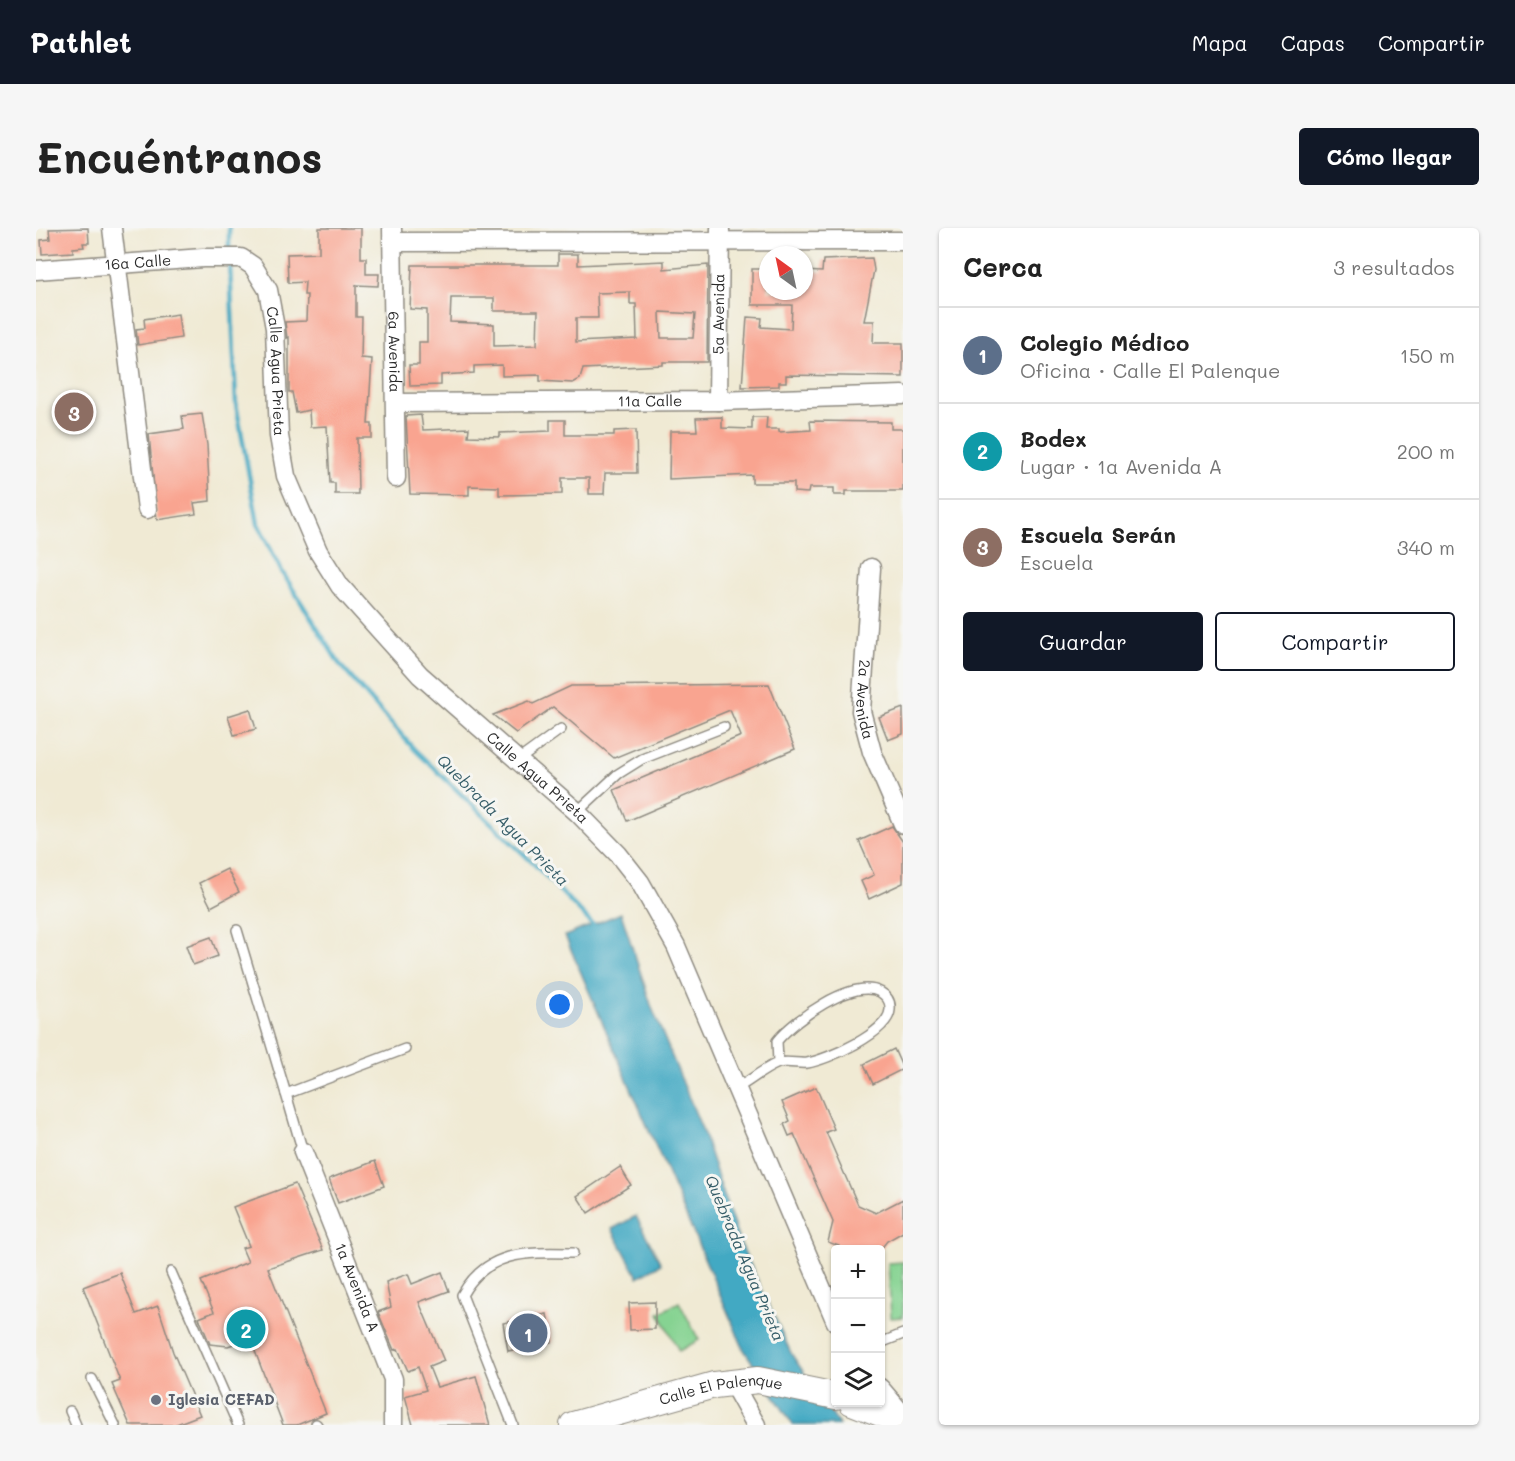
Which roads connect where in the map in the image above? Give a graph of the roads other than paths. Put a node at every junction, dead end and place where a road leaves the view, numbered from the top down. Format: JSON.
{"nodes":[{"id":1,"x":112,"y":232,"type":"edge"},
{"id":2,"x":392,"y":235,"type":"edge"},
{"id":3,"x":720,"y":235,"type":"edge"},
{"id":4,"x":903,"y":241,"type":"edge"},
{"id":5,"x":241,"y":258,"type":"joint"},
{"id":6,"x":116,"y":264,"type":"junction"},
{"id":7,"x":36,"y":270,"type":"edge"},
{"id":8,"x":903,"y":394,"type":"edge"},
{"id":9,"x":718,"y":401,"type":"junction"},
{"id":10,"x":396,"y":403,"type":"junction"},
{"id":11,"x":396,"y":478,"type":"dead end"},
{"id":12,"x":147,"y":509,"type":"dead end"},
{"id":13,"x":871,"y":568,"type":"dead end"},
{"id":14,"x":724,"y":727,"type":"dead end"},
{"id":15,"x":561,"y":729,"type":"dead end"},
{"id":16,"x":517,"y":761,"type":"junction"},
{"id":17,"x":577,"y":812,"type":"junction"},
{"id":18,"x":903,"y":824,"type":"edge"},
{"id":19,"x":237,"y":930,"type":"dead end"},
{"id":20,"x":405,"y":1049,"type":"dead end"},
{"id":21,"x":778,"y":1062,"type":"junction"},
{"id":22,"x":737,"y":1088,"type":"junction"},
{"id":23,"x":286,"y":1094,"type":"junction"},
{"id":24,"x":303,"y":1152,"type":"joint"},
{"id":25,"x":573,"y":1253,"type":"dead end"},
{"id":26,"x":171,"y":1272,"type":"dead end"},
{"id":27,"x":831,"y":1310,"type":"edge"},
{"id":28,"x":903,"y":1334,"type":"edge"},
{"id":29,"x":885,"y":1341,"type":"edge"},
{"id":30,"x":92,"y":1379,"type":"dead end"},
{"id":31,"x":733,"y":1384,"type":"junction"},
{"id":32,"x":885,"y":1394,"type":"edge"},
{"id":33,"x":831,"y":1395,"type":"edge"},
{"id":34,"x":865,"y":1407,"type":"edge"},
{"id":35,"x":70,"y":1412,"type":"dead end"},
{"id":36,"x":903,"y":1415,"type":"edge"},
{"id":37,"x":903,"y":1422,"type":"edge"},
{"id":38,"x":76,"y":1425,"type":"edge"},
{"id":39,"x":115,"y":1425,"type":"edge"},
{"id":40,"x":238,"y":1425,"type":"edge"},
{"id":41,"x":393,"y":1425,"type":"edge"},
{"id":42,"x":513,"y":1425,"type":"edge"},
{"id":43,"x":573,"y":1425,"type":"edge"},
{"id":44,"x":756,"y":1425,"type":"edge"}],
"edges":[{"from":1,"to":6,"type":"street"},
{"from":2,"to":3,"type":"street"},
{"from":2,"to":10,"type":"street","name":"6a Avenida"},
{"from":3,"to":4,"type":"street"},
{"from":3,"to":9,"type":"street","name":"5a Avenida"},
{"from":5,"to":6,"type":"street","name":"16a Calle"},
{"from":5,"to":16,"type":"street","name":"Calle Agua Prieta"},
{"from":6,"to":7,"type":"street","name":"16a Calle"},
{"from":6,"to":12,"type":"street"},
{"from":8,"to":9,"type":"street","name":"11a Calle"},
{"from":9,"to":10,"type":"street","name":"11a Calle"},
{"from":10,"to":11,"type":"street","name":"6a Avenida"},
{"from":13,"to":18,"type":"street","name":"2a Avenida"},
{"from":14,"to":17,"type":"lane"},
{"from":15,"to":16,"type":"lane"},
{"from":16,"to":17,"type":"street","name":"Calle Agua Prieta"},
{"from":17,"to":22,"type":"street","name":"Calle Agua Prieta"},
{"from":19,"to":23,"type":"lane"},
{"from":20,"to":23,"type":"lane"},
{"from":21,"to":21,"type":"lane"},
{"from":21,"to":22,"type":"lane"},
{"from":22,"to":27,"type":"street","name":"Calle Agua Prieta"},
{"from":23,"to":24,"type":"lane"},
{"from":24,"to":41,"type":"street","name":"1a Avenida A"},
{"from":25,"to":42,"type":"lane"},
{"from":26,"to":40,"type":"lane"},
{"from":28,"to":29,"type":"lane"},
{"from":30,"to":39,"type":"lane"},
{"from":31,"to":33,"type":"street","name":"Calle El Palenque"},
{"from":31,"to":43,"type":"street","name":"Calle El Palenque"},
{"from":31,"to":44,"type":"street"},
{"from":32,"to":36,"type":"street"},
{"from":34,"to":37,"type":"street"},
{"from":35,"to":38,"type":"lane"}]}
